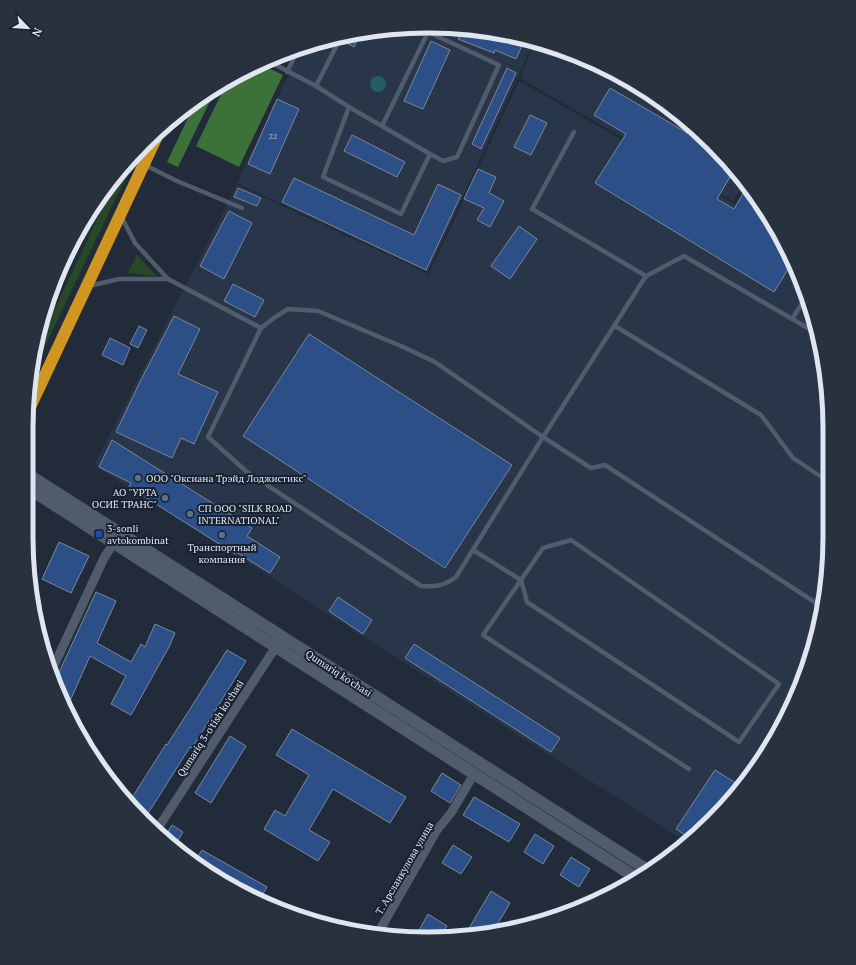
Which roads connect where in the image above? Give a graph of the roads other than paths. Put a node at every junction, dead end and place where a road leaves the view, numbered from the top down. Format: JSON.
{"nodes":[{"id":1,"x":428,"y":33,"type":"edge"},
{"id":2,"x":430,"y":33,"type":"edge"},
{"id":3,"x":338,"y":44,"type":"edge"},
{"id":4,"x":295,"y":56,"type":"edge"},
{"id":5,"x":274,"y":64,"type":"edge"},
{"id":6,"x":287,"y":72,"type":"junction"},
{"id":7,"x":316,"y":86,"type":"junction"},
{"id":8,"x":348,"y":107,"type":"junction"},
{"id":9,"x":382,"y":126,"type":"junction"},
{"id":10,"x":574,"y":132,"type":"dead end"},
{"id":11,"x":152,"y":146,"type":"edge"},
{"id":12,"x":430,"y":154,"type":"junction"},
{"id":13,"x":144,"y":164,"type":"junction"},
{"id":14,"x":242,"y":208,"type":"dead end"},
{"id":15,"x":120,"y":215,"type":"junction"},
{"id":16,"x":646,"y":276,"type":"junction"},
{"id":17,"x":168,"y":279,"type":"junction"},
{"id":18,"x":87,"y":286,"type":"junction"},
{"id":19,"x":802,"y":303,"type":"edge"},
{"id":20,"x":792,"y":319,"type":"junction"},
{"id":21,"x":615,"y":326,"type":"junction"},
{"id":22,"x":261,"y":328,"type":"junction"},
{"id":23,"x":811,"y":330,"type":"edge"},
{"id":24,"x":34,"y":398,"type":"edge"},
{"id":25,"x":543,"y":437,"type":"junction"},
{"id":26,"x":823,"y":478,"type":"edge"},
{"id":27,"x":33,"y":479,"type":"edge"},
{"id":28,"x":33,"y":491,"type":"edge"},
{"id":29,"x":117,"y":538,"type":"junction"},
{"id":30,"x":472,"y":550,"type":"junction"},
{"id":31,"x":521,"y":580,"type":"junction"},
{"id":32,"x":817,"y":604,"type":"edge"},
{"id":33,"x":279,"y":642,"type":"junction"},
{"id":34,"x":54,"y":665,"type":"edge"},
{"id":35,"x":688,"y":769,"type":"dead end"},
{"id":36,"x":474,"y":774,"type":"junction"},
{"id":37,"x":159,"y":825,"type":"edge"},
{"id":38,"x":643,"y":867,"type":"edge"},
{"id":39,"x":632,"y":875,"type":"edge"},
{"id":40,"x":380,"y":929,"type":"edge"}],
"edges":[{"from":1,"to":9,"type":"lane"},
{"from":2,"to":12,"type":"lane"},
{"from":3,"to":7,"type":"lane"},
{"from":4,"to":6,"type":"lane"},
{"from":5,"to":6,"type":"lane"},
{"from":6,"to":7,"type":"lane"},
{"from":7,"to":8,"type":"lane"},
{"from":8,"to":9,"type":"lane"},
{"from":8,"to":12,"type":"lane"},
{"from":9,"to":12,"type":"lane"},
{"from":10,"to":16,"type":"lane"},
{"from":11,"to":13,"type":"highway"},
{"from":13,"to":14,"type":"lane"},
{"from":13,"to":15,"type":"highway"},
{"from":15,"to":17,"type":"lane"},
{"from":15,"to":18,"type":"highway"},
{"from":16,"to":20,"type":"lane"},
{"from":16,"to":21,"type":"lane"},
{"from":17,"to":18,"type":"lane"},
{"from":17,"to":22,"type":"lane"},
{"from":18,"to":24,"type":"highway"},
{"from":19,"to":20,"type":"lane"},
{"from":20,"to":23,"type":"lane"},
{"from":21,"to":25,"type":"lane"},
{"from":21,"to":26,"type":"lane"},
{"from":22,"to":25,"type":"lane"},
{"from":22,"to":30,"type":"lane"},
{"from":25,"to":30,"type":"lane"},
{"from":25,"to":32,"type":"lane"},
{"from":27,"to":29,"type":"main road","name":"Qumariq ko'chasi"},
{"from":28,"to":29,"type":"main road","name":"Qumariq ko'chasi"},
{"from":29,"to":33,"type":"main road","name":"Qumariq ko'chasi"},
{"from":29,"to":34,"type":"street"},
{"from":30,"to":31,"type":"lane"},
{"from":31,"to":31,"type":"lane"},
{"from":31,"to":35,"type":"lane"},
{"from":33,"to":36,"type":"main road","name":"Qumariq ko'chasi"},
{"from":33,"to":37,"type":"street","name":"Qumariq 3-o'tish ko'chasi"},
{"from":33,"to":38,"type":"main road","name":"Qumariq ko'chasi"},
{"from":36,"to":39,"type":"main road","name":"Qumariq ko'chasi"},
{"from":36,"to":40,"type":"street","name":"Т. Арсланкулова улица"}]}
